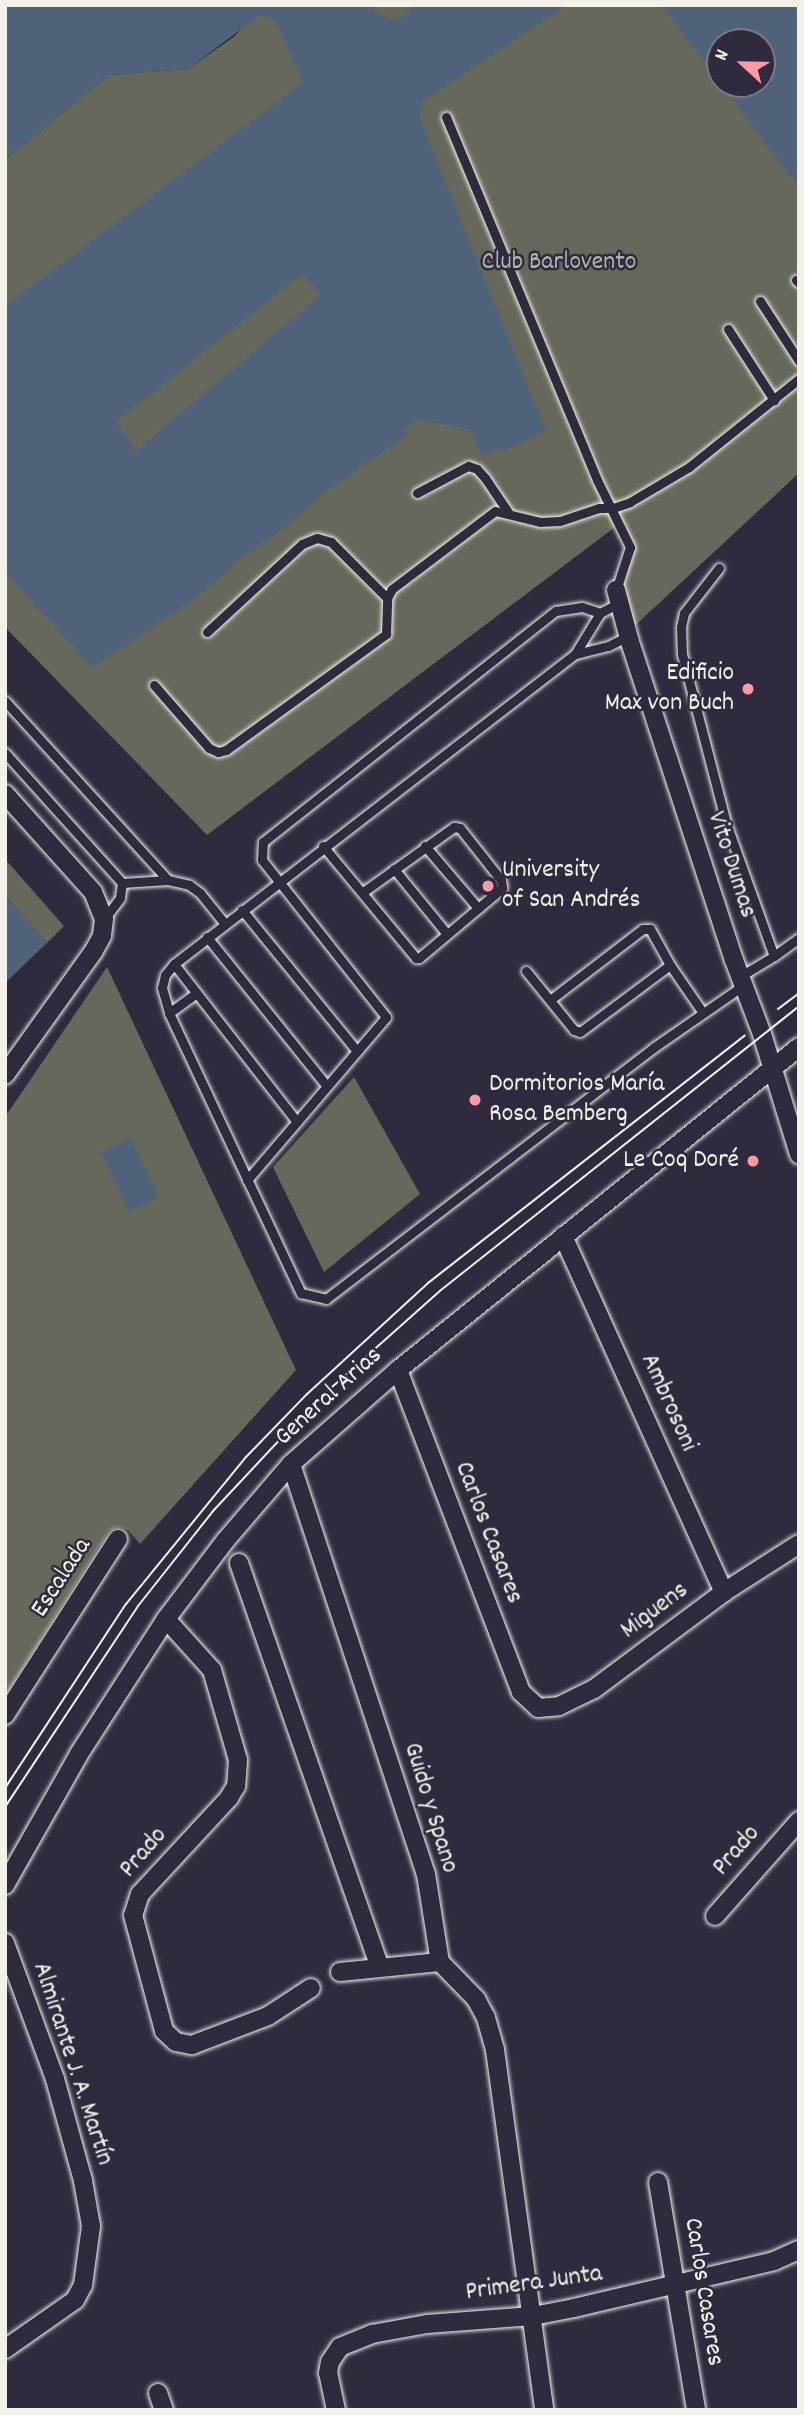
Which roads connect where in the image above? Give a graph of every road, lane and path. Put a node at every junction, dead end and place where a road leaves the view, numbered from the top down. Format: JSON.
{"nodes":[{"id":1,"x":446,"y":117,"type":"dead end"},
{"id":2,"x":760,"y":301,"type":"dead end"},
{"id":3,"x":728,"y":329,"type":"dead end"},
{"id":4,"x":799,"y":361,"type":"edge"},
{"id":5,"x":799,"y":379,"type":"edge"},
{"id":6,"x":774,"y":400,"type":"junction"},
{"id":7,"x":417,"y":493,"type":"dead end"},
{"id":8,"x":613,"y":508,"type":"junction"},
{"id":9,"x":508,"y":512,"type":"junction"},
{"id":10,"x":719,"y":568,"type":"dead end"},
{"id":11,"x":618,"y":597,"type":"junction"},
{"id":12,"x":387,"y":598,"type":"junction"},
{"id":13,"x":600,"y":613,"type":"junction"},
{"id":14,"x":207,"y":632,"type":"dead end"},
{"id":15,"x":628,"y":636,"type":"junction"},
{"id":16,"x":575,"y":654,"type":"junction"},
{"id":17,"x":154,"y":685,"type":"dead end"},
{"id":18,"x":5,"y":701,"type":"edge"},
{"id":19,"x":5,"y":752,"type":"edge"},
{"id":20,"x":5,"y":794,"type":"edge"},
{"id":21,"x":323,"y":846,"type":"junction"},
{"id":22,"x":425,"y":846,"type":"junction"},
{"id":23,"x":394,"y":869,"type":"junction"},
{"id":24,"x":169,"y":880,"type":"junction"},
{"id":25,"x":278,"y":882,"type":"junction"},
{"id":26,"x":122,"y":883,"type":"junction"},
{"id":27,"x":363,"y":892,"type":"junction"},
{"id":28,"x":478,"y":908,"type":"junction"},
{"id":29,"x":242,"y":910,"type":"junction"},
{"id":30,"x":104,"y":919,"type":"junction"},
{"id":31,"x":225,"y":924,"type":"junction"},
{"id":32,"x":447,"y":934,"type":"junction"},
{"id":33,"x":207,"y":937,"type":"junction"},
{"id":34,"x":799,"y":938,"type":"edge"},
{"id":35,"x":774,"y":956,"type":"junction"},
{"id":36,"x":174,"y":964,"type":"junction"},
{"id":37,"x":670,"y":965,"type":"junction"},
{"id":38,"x":526,"y":971,"type":"dead end"},
{"id":39,"x":743,"y":980,"type":"junction"},
{"id":40,"x":197,"y":993,"type":"junction"},
{"id":41,"x":550,"y":1000,"type":"junction"},
{"id":42,"x":169,"y":1013,"type":"junction"},
{"id":43,"x":703,"y":1013,"type":"junction"},
{"id":44,"x":799,"y":1047,"type":"edge"},
{"id":45,"x":357,"y":1051,"type":"junction"},
{"id":46,"x":772,"y":1069,"type":"junction"},
{"id":47,"x":5,"y":1075,"type":"edge"},
{"id":48,"x":327,"y":1086,"type":"junction"},
{"id":49,"x":297,"y":1122,"type":"junction"},
{"id":50,"x":799,"y":1154,"type":"edge"},
{"id":51,"x":247,"y":1180,"type":"junction"},
{"id":52,"x":564,"y":1236,"type":"junction"},
{"id":53,"x":398,"y":1370,"type":"junction"},
{"id":54,"x":291,"y":1465,"type":"junction"},
{"id":55,"x":118,"y":1539,"type":"dead end"},
{"id":56,"x":799,"y":1544,"type":"edge"},
{"id":57,"x":239,"y":1563,"type":"dead end"},
{"id":58,"x":724,"y":1592,"type":"junction"},
{"id":59,"x":166,"y":1619,"type":"junction"},
{"id":60,"x":538,"y":1708,"type":"joint"},
{"id":61,"x":5,"y":1715,"type":"edge"},
{"id":62,"x":798,"y":1823,"type":"edge"},
{"id":63,"x":5,"y":1885,"type":"edge"},
{"id":64,"x":715,"y":1916,"type":"dead end"},
{"id":65,"x":5,"y":1942,"type":"edge"},
{"id":66,"x":440,"y":1962,"type":"junction"},
{"id":67,"x":380,"y":1966,"type":"junction"},
{"id":68,"x":340,"y":1972,"type":"dead end"},
{"id":69,"x":311,"y":1988,"type":"dead end"},
{"id":70,"x":658,"y":2182,"type":"dead end"},
{"id":71,"x":799,"y":2250,"type":"edge"},
{"id":72,"x":677,"y":2286,"type":"junction"},
{"id":73,"x":533,"y":2316,"type":"junction"},
{"id":74,"x":5,"y":2350,"type":"edge"},
{"id":75,"x":336,"y":2410,"type":"edge"},
{"id":76,"x":544,"y":2410,"type":"edge"},
{"id":77,"x":696,"y":2410,"type":"edge"}],
"edges":[{"from":1,"to":8,"type":"lane"},
{"from":2,"to":4,"type":"lane"},
{"from":3,"to":6,"type":"lane"},
{"from":5,"to":6,"type":"lane"},
{"from":6,"to":8,"type":"lane"},
{"from":7,"to":9,"type":"lane"},
{"from":8,"to":9,"type":"lane"},
{"from":8,"to":11,"type":"lane"},
{"from":9,"to":12,"type":"lane"},
{"from":10,"to":35,"type":"lane"},
{"from":11,"to":13,"type":"lane"},
{"from":11,"to":15,"type":"street","name":"Vito Dumas"},
{"from":12,"to":14,"type":"lane"},
{"from":12,"to":17,"type":"lane"},
{"from":13,"to":16,"type":"lane"},
{"from":13,"to":25,"type":"lane"},
{"from":15,"to":16,"type":"lane"},
{"from":15,"to":39,"type":"street","name":"Vito Dumas"},
{"from":16,"to":21,"type":"lane"},
{"from":18,"to":24,"type":"lane"},
{"from":19,"to":26,"type":"lane"},
{"from":20,"to":30,"type":"street"},
{"from":21,"to":25,"type":"lane"},
{"from":21,"to":27,"type":"lane"},
{"from":22,"to":23,"type":"lane"},
{"from":22,"to":28,"type":"lane"},
{"from":22,"to":28,"type":"lane"},
{"from":23,"to":27,"type":"lane"},
{"from":23,"to":32,"type":"lane"},
{"from":24,"to":26,"type":"lane"},
{"from":24,"to":31,"type":"lane"},
{"from":25,"to":29,"type":"lane"},
{"from":25,"to":45,"type":"lane"},
{"from":26,"to":30,"type":"lane"},
{"from":27,"to":32,"type":"lane"},
{"from":28,"to":32,"type":"lane"},
{"from":29,"to":31,"type":"lane"},
{"from":29,"to":45,"type":"lane"},
{"from":30,"to":47,"type":"street"},
{"from":31,"to":33,"type":"lane"},
{"from":33,"to":36,"type":"lane"},
{"from":33,"to":48,"type":"lane"},
{"from":34,"to":35,"type":"lane"},
{"from":35,"to":39,"type":"lane"},
{"from":36,"to":40,"type":"lane"},
{"from":36,"to":42,"type":"lane"},
{"from":37,"to":41,"type":"lane"},
{"from":37,"to":41,"type":"lane"},
{"from":37,"to":43,"type":"lane"},
{"from":38,"to":41,"type":"lane"},
{"from":39,"to":43,"type":"lane"},
{"from":39,"to":46,"type":"street","name":"Vito Dumas"},
{"from":40,"to":42,"type":"lane"},
{"from":40,"to":49,"type":"lane"},
{"from":42,"to":51,"type":"lane"},
{"from":43,"to":51,"type":"lane"},
{"from":44,"to":46,"type":"street","name":"General Arias"},
{"from":45,"to":48,"type":"lane"},
{"from":46,"to":50,"type":"street","name":"Vito Dumas"},
{"from":46,"to":52,"type":"street","name":"General Arias"},
{"from":48,"to":49,"type":"lane"},
{"from":49,"to":51,"type":"lane"},
{"from":52,"to":53,"type":"street","name":"General Arias"},
{"from":52,"to":58,"type":"street","name":"Ambrosoni"},
{"from":53,"to":54,"type":"street","name":"General Arias"},
{"from":53,"to":60,"type":"street","name":"Carlos Casares"},
{"from":54,"to":59,"type":"street","name":"General Arias"},
{"from":54,"to":66,"type":"street","name":"Guido y Spano"},
{"from":55,"to":61,"type":"street","name":"Escalada"},
{"from":56,"to":58,"type":"street","name":"Miguens"},
{"from":57,"to":67,"type":"street"},
{"from":58,"to":60,"type":"street","name":"Miguens"},
{"from":59,"to":63,"type":"street","name":"General Arias"},
{"from":59,"to":69,"type":"street","name":"Prado"},
{"from":62,"to":64,"type":"street","name":"Prado"},
{"from":65,"to":74,"type":"street","name":"Almirante J. A. Martín"},
{"from":66,"to":67,"type":"street"},
{"from":66,"to":73,"type":"street"},
{"from":67,"to":68,"type":"street"},
{"from":70,"to":72,"type":"street","name":"Carlos Casares"},
{"from":71,"to":72,"type":"street","name":"Primera Junta"},
{"from":72,"to":73,"type":"street","name":"Primera Junta"},
{"from":72,"to":77,"type":"street","name":"Carlos Casares"},
{"from":73,"to":75,"type":"street","name":"Primera Junta"},
{"from":73,"to":76,"type":"street"}]}
